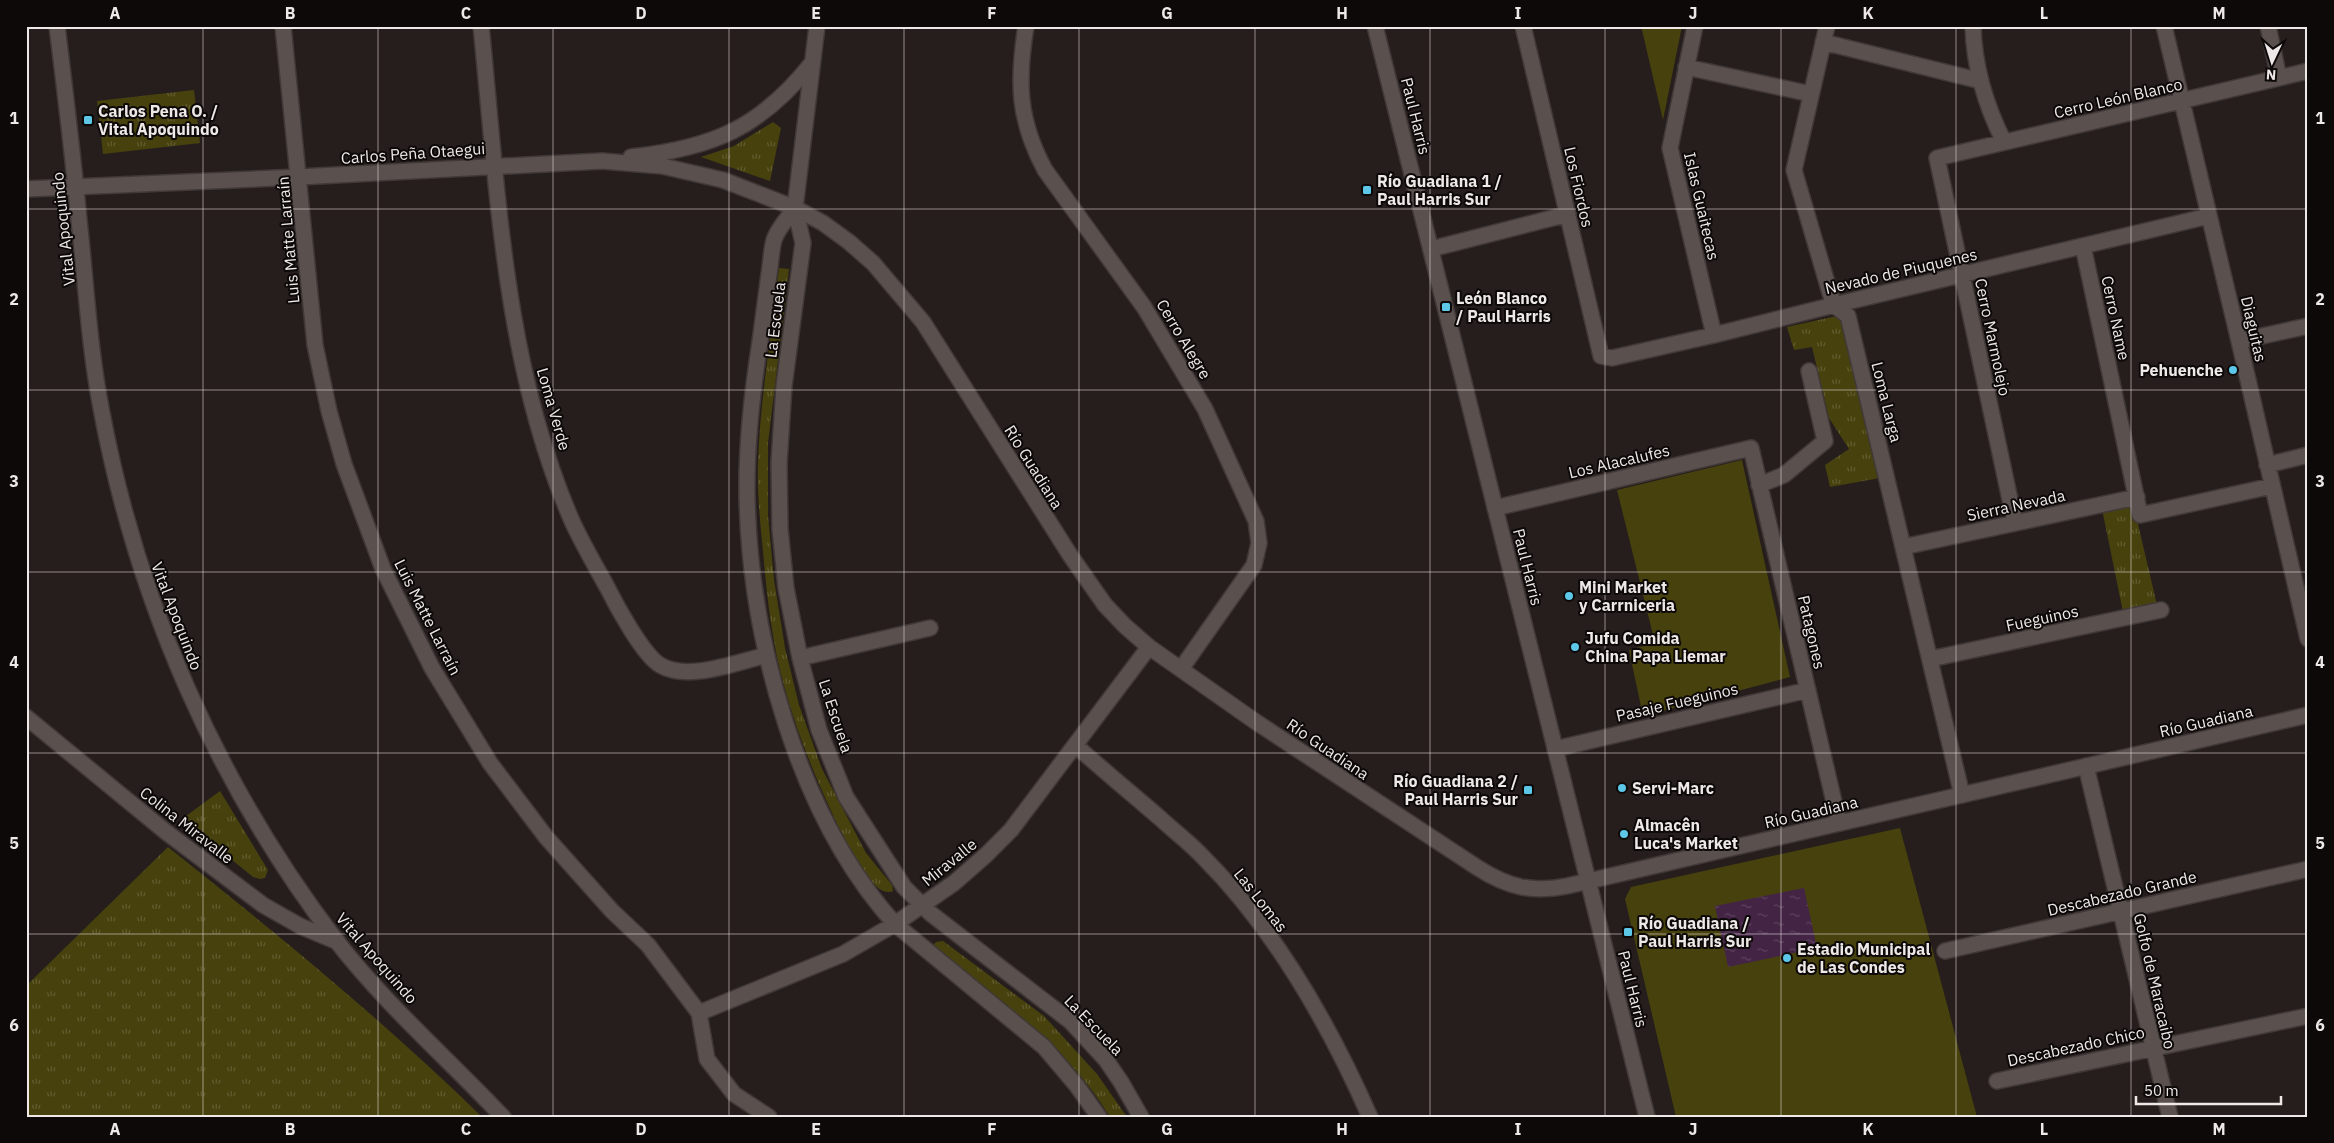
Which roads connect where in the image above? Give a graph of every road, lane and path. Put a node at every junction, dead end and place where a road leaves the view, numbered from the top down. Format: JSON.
{"nodes":[{"id":1,"x":57,"y":26,"type":"edge"},
{"id":2,"x":283,"y":26,"type":"edge"},
{"id":3,"x":481,"y":26,"type":"edge"},
{"id":4,"x":817,"y":26,"type":"edge"},
{"id":5,"x":1026,"y":26,"type":"edge"},
{"id":6,"x":1375,"y":26,"type":"edge"},
{"id":7,"x":1523,"y":26,"type":"edge"},
{"id":8,"x":1694,"y":26,"type":"edge"},
{"id":9,"x":1827,"y":26,"type":"edge"},
{"id":10,"x":1973,"y":26,"type":"edge"},
{"id":11,"x":2164,"y":26,"type":"edge"},
{"id":12,"x":2268,"y":26,"type":"edge"},
{"id":13,"x":1823,"y":42,"type":"junction"},
{"id":14,"x":812,"y":63,"type":"junction"},
{"id":15,"x":1686,"y":67,"type":"junction"},
{"id":16,"x":2308,"y":71,"type":"edge"},
{"id":17,"x":2279,"y":78,"type":"junction"},
{"id":18,"x":1980,"y":81,"type":"junction"},
{"id":19,"x":1811,"y":94,"type":"junction"},
{"id":20,"x":2182,"y":101,"type":"junction"},
{"id":21,"x":2004,"y":142,"type":"junction"},
{"id":22,"x":1937,"y":158,"type":"joint"},
{"id":23,"x":602,"y":160,"type":"junction"},
{"id":24,"x":496,"y":165,"type":"junction"},
{"id":25,"x":299,"y":177,"type":"junction"},
{"id":26,"x":76,"y":186,"type":"junction"},
{"id":27,"x":26,"y":189,"type":"edge"},
{"id":28,"x":795,"y":208,"type":"junction"},
{"id":29,"x":1568,"y":214,"type":"junction"},
{"id":30,"x":2210,"y":216,"type":"junction"},
{"id":31,"x":2083,"y":246,"type":"junction"},
{"id":32,"x":1431,"y":248,"type":"junction"},
{"id":33,"x":1962,"y":274,"type":"junction"},
{"id":34,"x":1834,"y":305,"type":"junction"},
{"id":35,"x":2308,"y":326,"type":"edge"},
{"id":36,"x":1714,"y":335,"type":"junction"},
{"id":37,"x":2240,"y":340,"type":"junction"},
{"id":38,"x":1601,"y":356,"type":"joint"},
{"id":39,"x":1810,"y":372,"type":"dead end"},
{"id":40,"x":1750,"y":448,"type":"joint"},
{"id":41,"x":2308,"y":455,"type":"edge"},
{"id":42,"x":2267,"y":465,"type":"junction"},
{"id":43,"x":1759,"y":485,"type":"junction"},
{"id":44,"x":2272,"y":486,"type":"junction"},
{"id":45,"x":2137,"y":497,"type":"junction"},
{"id":46,"x":1496,"y":508,"type":"junction"},
{"id":47,"x":2015,"y":523,"type":"junction"},
{"id":48,"x":1903,"y":547,"type":"junction"},
{"id":49,"x":2161,"y":610,"type":"dead end"},
{"id":50,"x":930,"y":628,"type":"dead end"},
{"id":51,"x":2308,"y":640,"type":"edge"},
{"id":52,"x":1149,"y":647,"type":"junction"},
{"id":53,"x":767,"y":655,"type":"junction"},
{"id":54,"x":800,"y":658,"type":"junction"},
{"id":55,"x":1930,"y":659,"type":"junction"},
{"id":56,"x":1181,"y":669,"type":"junction"},
{"id":57,"x":1808,"y":690,"type":"junction"},
{"id":58,"x":2308,"y":715,"type":"edge"},
{"id":59,"x":26,"y":718,"type":"edge"},
{"id":60,"x":1075,"y":745,"type":"junction"},
{"id":61,"x":1555,"y":749,"type":"junction"},
{"id":62,"x":2086,"y":766,"type":"junction"},
{"id":63,"x":1962,"y":795,"type":"junction"},
{"id":64,"x":1839,"y":823,"type":"junction"},
{"id":65,"x":2308,"y":869,"type":"edge"},
{"id":66,"x":1588,"y":881,"type":"junction"},
{"id":67,"x":922,"y":906,"type":"junction"},
{"id":68,"x":2121,"y":912,"type":"junction"},
{"id":69,"x":895,"y":924,"type":"junction"},
{"id":70,"x":338,"y":942,"type":"junction"},
{"id":71,"x":1944,"y":951,"type":"dead end"},
{"id":72,"x":699,"y":1013,"type":"junction"},
{"id":73,"x":2308,"y":1016,"type":"edge"},
{"id":74,"x":2153,"y":1048,"type":"junction"},
{"id":75,"x":1998,"y":1081,"type":"dead end"},
{"id":76,"x":503,"y":1117,"type":"edge"},
{"id":77,"x":769,"y":1117,"type":"edge"},
{"id":78,"x":1099,"y":1117,"type":"edge"},
{"id":79,"x":1141,"y":1117,"type":"edge"},
{"id":80,"x":1370,"y":1117,"type":"edge"},
{"id":81,"x":1647,"y":1117,"type":"edge"},
{"id":82,"x":2170,"y":1117,"type":"edge"}],
"edges":[{"from":1,"to":26,"type":"street","name":"Vital Apoquindo"},
{"from":2,"to":25,"type":"street","name":"Luis Matte Larraín"},
{"from":3,"to":24,"type":"street","name":"Loma Verde"},
{"from":4,"to":14,"type":"street","name":"La Escuela"},
{"from":5,"to":56,"type":"street","name":"Cerro Alegre"},
{"from":6,"to":32,"type":"street","name":"Paul Harris"},
{"from":7,"to":29,"type":"street","name":"Los Fiordos"},
{"from":8,"to":15,"type":"street","name":"Islas Guaitecas"},
{"from":9,"to":13,"type":"street","name":"Loma Larga"},
{"from":10,"to":18,"type":"street"},
{"from":11,"to":20,"type":"street","name":"Diaguitas"},
{"from":12,"to":17,"type":"street"},
{"from":13,"to":18,"type":"street"},
{"from":13,"to":19,"type":"street","name":"Loma Larga"},
{"from":14,"to":23,"type":"street"},
{"from":14,"to":28,"type":"street","name":"La Escuela"},
{"from":15,"to":19,"type":"street"},
{"from":15,"to":36,"type":"street","name":"Islas Guaitecas"},
{"from":16,"to":17,"type":"street","name":"Cerro León Blanco"},
{"from":17,"to":20,"type":"street","name":"Cerro León Blanco"},
{"from":18,"to":21,"type":"street"},
{"from":19,"to":34,"type":"street","name":"Loma Larga"},
{"from":20,"to":21,"type":"street","name":"Cerro León Blanco"},
{"from":20,"to":30,"type":"street","name":"Diaguitas"},
{"from":21,"to":22,"type":"street","name":"Cerro León Blanco"},
{"from":22,"to":33,"type":"street","name":"Cerro Marmolejo"},
{"from":23,"to":24,"type":"street","name":"Carlos Peña Otaegui"},
{"from":23,"to":28,"type":"street","name":"Carlos Peña Otaegui"},
{"from":24,"to":25,"type":"street","name":"Carlos Peña Otaegui"},
{"from":24,"to":53,"type":"street","name":"Loma Verde"},
{"from":25,"to":26,"type":"street","name":"Carlos Peña Otaegui"},
{"from":25,"to":72,"type":"street","name":"Luis Matte Larraín"},
{"from":26,"to":27,"type":"street","name":"Carlos Peña Otaegui"},
{"from":26,"to":70,"type":"street","name":"Vital Apoquindo"},
{"from":28,"to":52,"type":"street","name":"Río Guadiana"},
{"from":28,"to":53,"type":"street","name":"La Escuela"},
{"from":28,"to":54,"type":"street","name":"La Escuela"},
{"from":29,"to":32,"type":"street"},
{"from":29,"to":38,"type":"street","name":"Los Fiordos"},
{"from":30,"to":31,"type":"street","name":"Nevado de Piuquenes"},
{"from":30,"to":37,"type":"street","name":"Diaguitas"},
{"from":31,"to":33,"type":"street","name":"Nevado de Piuquenes"},
{"from":31,"to":45,"type":"street","name":"Cerro Name"},
{"from":32,"to":46,"type":"street","name":"Paul Harris"},
{"from":33,"to":34,"type":"street","name":"Nevado de Piuquenes"},
{"from":33,"to":47,"type":"street","name":"Cerro Marmolejo"},
{"from":34,"to":36,"type":"street","name":"Nevado de Piuquenes"},
{"from":34,"to":48,"type":"street","name":"Loma Larga"},
{"from":35,"to":37,"type":"street"},
{"from":36,"to":38,"type":"street","name":"Nevado de Piuquenes"},
{"from":37,"to":42,"type":"street","name":"Diaguitas"},
{"from":39,"to":43,"type":"street"},
{"from":40,"to":43,"type":"street","name":"Patagones"},
{"from":40,"to":46,"type":"street","name":"Los Alacalufes"},
{"from":41,"to":42,"type":"street"},
{"from":42,"to":44,"type":"street","name":"Diaguitas"},
{"from":43,"to":57,"type":"street","name":"Patagones"},
{"from":44,"to":45,"type":"street","name":"Cerro Name"},
{"from":44,"to":51,"type":"street","name":"Diaguitas"},
{"from":45,"to":47,"type":"street","name":"Sierra Nevada"},
{"from":46,"to":61,"type":"street","name":"Paul Harris"},
{"from":47,"to":48,"type":"street","name":"Sierra Nevada"},
{"from":48,"to":55,"type":"street","name":"Loma Larga"},
{"from":49,"to":55,"type":"street","name":"Fueguinos"},
{"from":50,"to":54,"type":"street"},
{"from":52,"to":56,"type":"street","name":"Río Guadiana"},
{"from":52,"to":60,"type":"street","name":"Miravalle"},
{"from":53,"to":69,"type":"street","name":"La Escuela"},
{"from":54,"to":67,"type":"street","name":"La Escuela"},
{"from":55,"to":63,"type":"street","name":"Loma Larga"},
{"from":56,"to":66,"type":"street","name":"Río Guadiana"},
{"from":57,"to":61,"type":"street","name":"Pasaje Fueguinos"},
{"from":57,"to":64,"type":"street","name":"Patagones"},
{"from":58,"to":62,"type":"street","name":"Río Guadiana"},
{"from":59,"to":70,"type":"street","name":"Colina Miravalle"},
{"from":60,"to":67,"type":"street","name":"Miravalle"},
{"from":60,"to":80,"type":"street","name":"Las Lomas"},
{"from":61,"to":66,"type":"street","name":"Paul Harris"},
{"from":62,"to":63,"type":"street","name":"Río Guadiana"},
{"from":62,"to":68,"type":"street","name":"Golfo de Maracaibo"},
{"from":63,"to":64,"type":"street","name":"Río Guadiana"},
{"from":64,"to":66,"type":"street","name":"Río Guadiana"},
{"from":65,"to":68,"type":"street","name":"Descabezado Grande"},
{"from":66,"to":81,"type":"street","name":"Paul Harris"},
{"from":67,"to":69,"type":"street","name":"Miravalle"},
{"from":67,"to":79,"type":"street","name":"La Escuela"},
{"from":68,"to":71,"type":"street","name":"Descabezado Grande"},
{"from":68,"to":74,"type":"street","name":"Golfo de Maracaibo"},
{"from":69,"to":72,"type":"street","name":"Miravalle"},
{"from":69,"to":78,"type":"street","name":"La Escuela"},
{"from":70,"to":76,"type":"street","name":"Vital Apoquindo"},
{"from":72,"to":77,"type":"street","name":"Luis Matte Larraín"},
{"from":73,"to":74,"type":"street","name":"Descabezado Chico"},
{"from":74,"to":75,"type":"street","name":"Descabezado Chico"},
{"from":74,"to":82,"type":"street","name":"Golfo de Maracaibo"}]}
